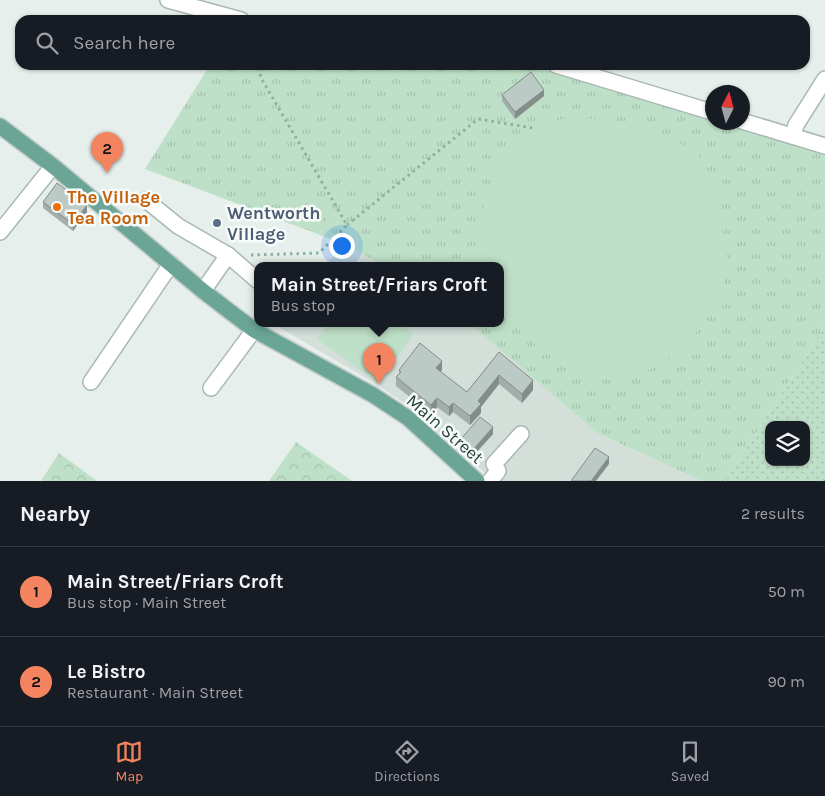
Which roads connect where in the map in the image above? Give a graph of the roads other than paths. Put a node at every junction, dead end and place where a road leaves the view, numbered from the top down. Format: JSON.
{"nodes":[{"id":1,"x":168,"y":0,"type":"edge"},
{"id":2,"x":223,"y":15,"type":"edge"},
{"id":3,"x":573,"y":70,"type":"edge"},
{"id":4,"x":825,"y":79,"type":"edge"},
{"id":5,"x":705,"y":110,"type":"edge"},
{"id":6,"x":750,"y":123,"type":"edge"},
{"id":7,"x":0,"y":126,"type":"edge"},
{"id":8,"x":793,"y":136,"type":"junction"},
{"id":9,"x":825,"y":146,"type":"edge"},
{"id":10,"x":53,"y":166,"type":"junction"},
{"id":11,"x":146,"y":200,"type":"dead end"},
{"id":12,"x":0,"y":232,"type":"edge"},
{"id":13,"x":228,"y":255,"type":"junction"},
{"id":14,"x":170,"y":264,"type":"junction"},
{"id":15,"x":254,"y":278,"type":"edge"},
{"id":16,"x":203,"y":291,"type":"junction"},
{"id":17,"x":254,"y":330,"type":"junction"},
{"id":18,"x":91,"y":382,"type":"dead end"},
{"id":19,"x":211,"y":388,"type":"dead end"},
{"id":20,"x":521,"y":434,"type":"dead end"},
{"id":21,"x":477,"y":481,"type":"edge"},
{"id":22,"x":490,"y":481,"type":"edge"}],
"edges":[{"from":1,"to":2,"type":"street"},
{"from":3,"to":5,"type":"street"},
{"from":4,"to":8,"type":"street"},
{"from":6,"to":8,"type":"street"},
{"from":7,"to":10,"type":"main road","name":"Main Street"},
{"from":8,"to":9,"type":"street"},
{"from":10,"to":12,"type":"street"},
{"from":10,"to":14,"type":"main road","name":"Main Street"},
{"from":11,"to":13,"type":"street"},
{"from":13,"to":15,"type":"street"},
{"from":13,"to":16,"type":"street"},
{"from":14,"to":16,"type":"main road","name":"Main Street"},
{"from":14,"to":18,"type":"street"},
{"from":16,"to":17,"type":"main road","name":"Main Street"},
{"from":17,"to":19,"type":"street"},
{"from":17,"to":21,"type":"main road","name":"Main Street"},
{"from":20,"to":22,"type":"street"}]}
